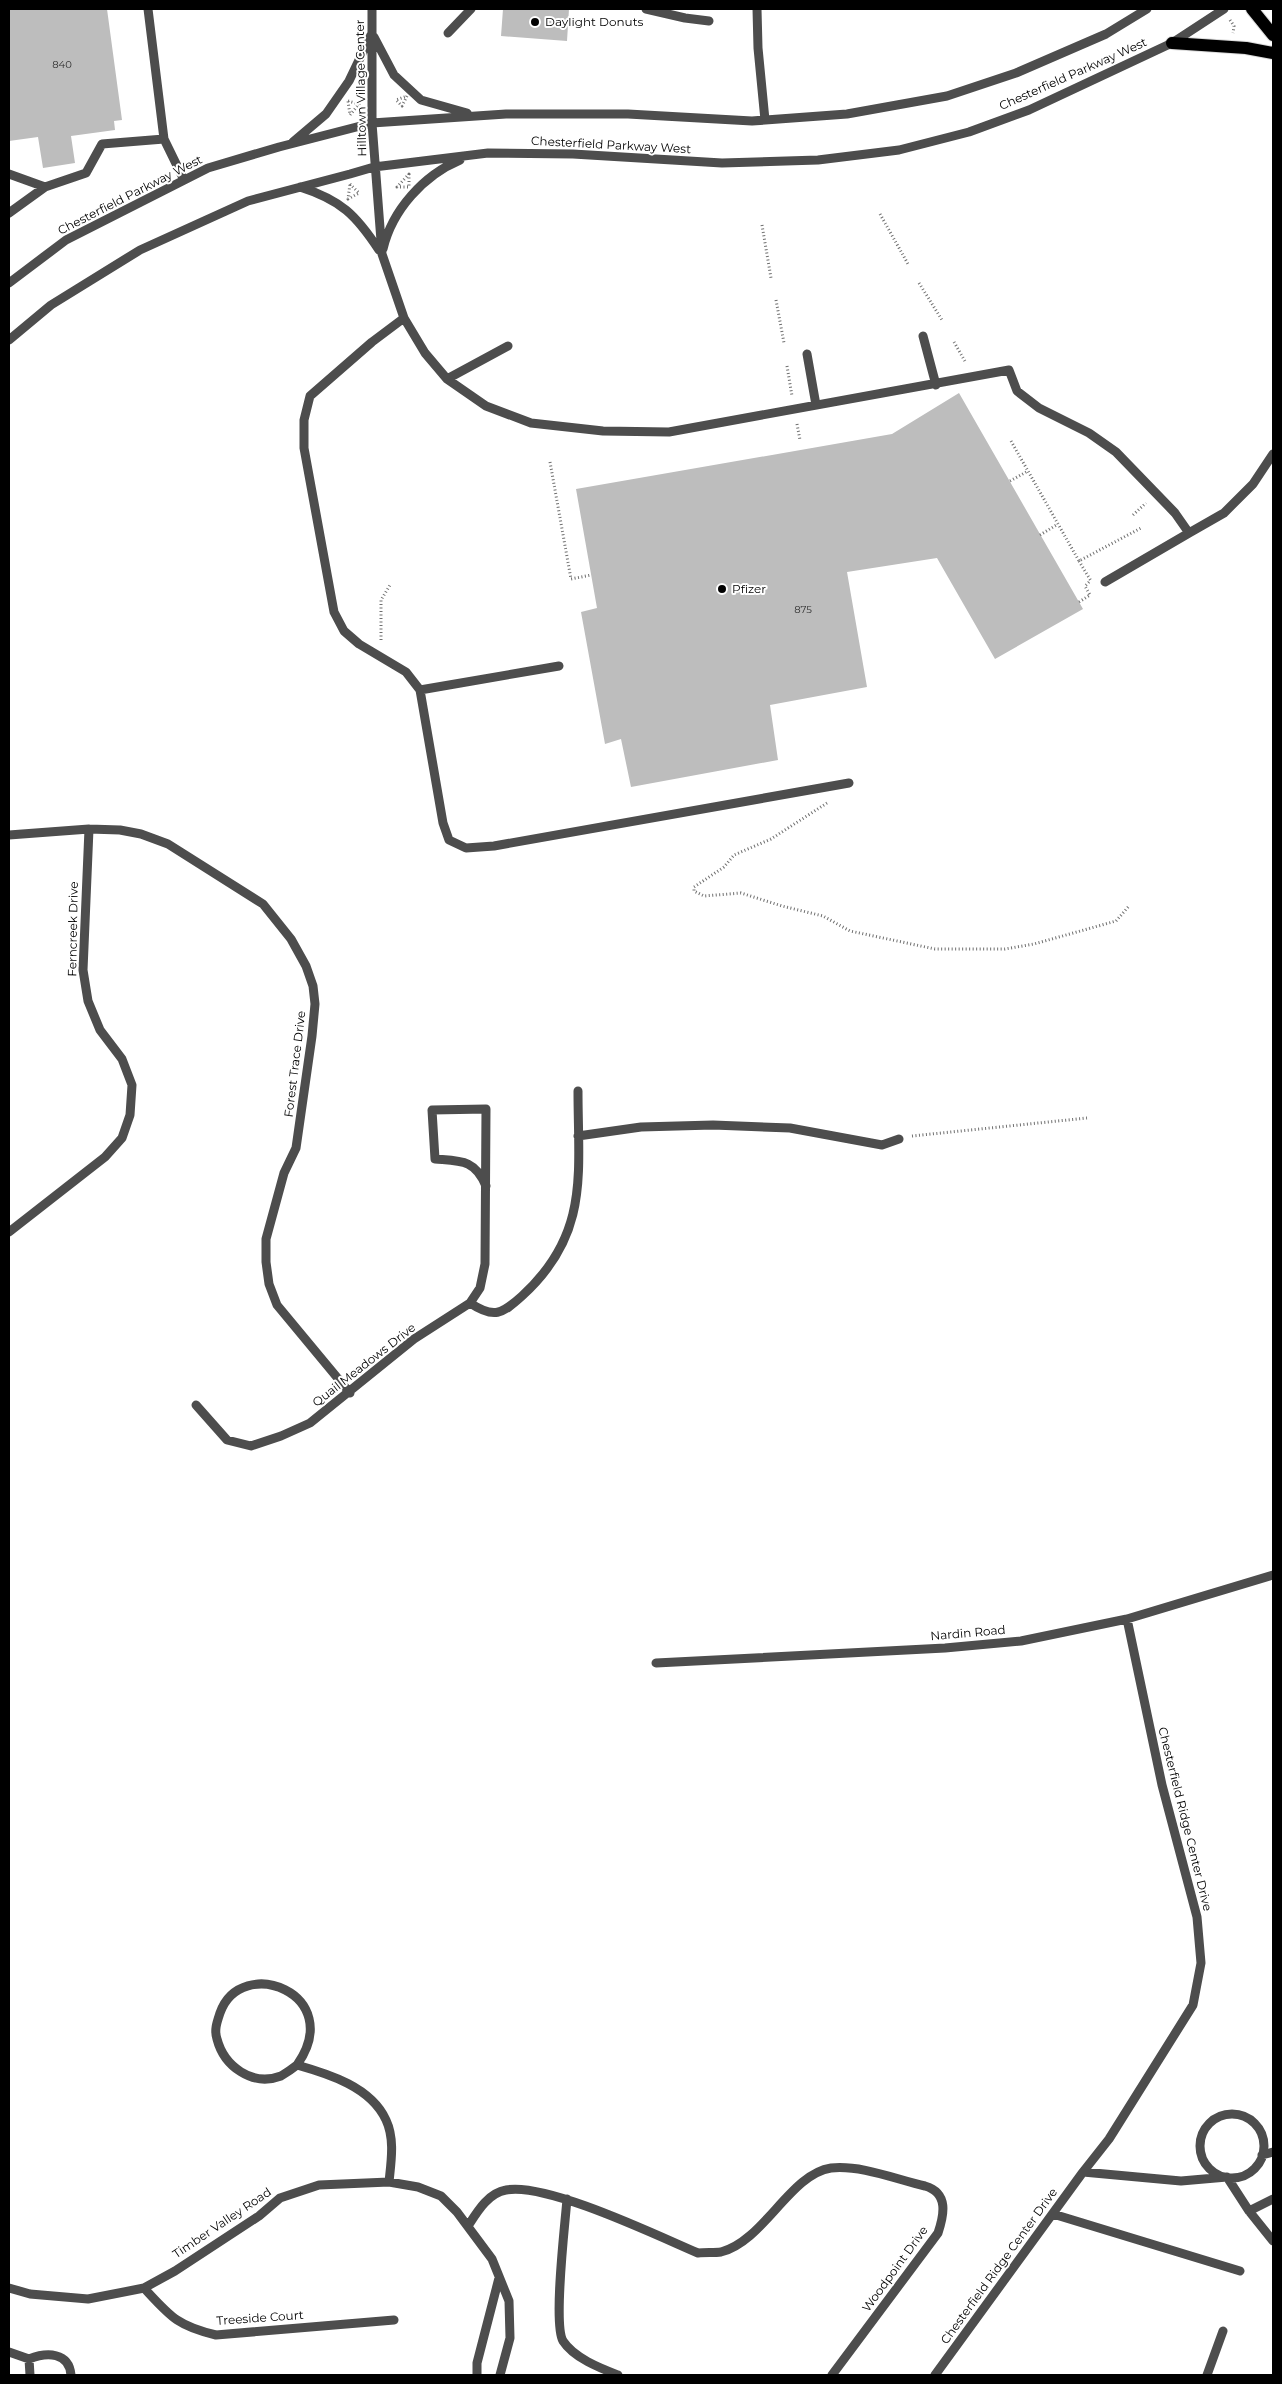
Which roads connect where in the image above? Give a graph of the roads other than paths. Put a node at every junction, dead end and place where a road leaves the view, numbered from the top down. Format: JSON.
{"nodes":[{"id":1,"x":148,"y":9,"type":"edge"},
{"id":2,"x":372,"y":9,"type":"edge"},
{"id":3,"x":471,"y":9,"type":"edge"},
{"id":4,"x":646,"y":9,"type":"edge"},
{"id":5,"x":757,"y":9,"type":"edge"},
{"id":6,"x":1147,"y":9,"type":"edge"},
{"id":7,"x":1224,"y":9,"type":"edge"},
{"id":8,"x":1252,"y":9,"type":"edge"},
{"id":9,"x":709,"y":21,"type":"dead end"},
{"id":10,"x":372,"y":32,"type":"junction"},
{"id":11,"x":448,"y":33,"type":"dead end"},
{"id":12,"x":1273,"y":35,"type":"edge"},
{"id":13,"x":1172,"y":43,"type":"junction"},
{"id":14,"x":1273,"y":53,"type":"edge"},
{"id":15,"x":476,"y":115,"type":"junction"},
{"id":16,"x":765,"y":120,"type":"junction"},
{"id":17,"x":372,"y":123,"type":"junction"},
{"id":18,"x":164,"y":139,"type":"junction"},
{"id":19,"x":292,"y":143,"type":"junction"},
{"id":20,"x":470,"y":155,"type":"junction"},
{"id":21,"x":374,"y":167,"type":"junction"},
{"id":22,"x":9,"y":174,"type":"edge"},
{"id":23,"x":184,"y":180,"type":"junction"},
{"id":24,"x":45,"y":187,"type":"junction"},
{"id":25,"x":300,"y":187,"type":"junction"},
{"id":26,"x":9,"y":214,"type":"edge"},
{"id":27,"x":382,"y":254,"type":"junction"},
{"id":28,"x":9,"y":283,"type":"edge"},
{"id":29,"x":404,"y":318,"type":"junction"},
{"id":30,"x":923,"y":336,"type":"dead end"},
{"id":31,"x":9,"y":340,"type":"edge"},
{"id":32,"x":508,"y":346,"type":"dead end"},
{"id":33,"x":806,"y":354,"type":"dead end"},
{"id":34,"x":447,"y":380,"type":"junction"},
{"id":35,"x":936,"y":385,"type":"junction"},
{"id":36,"x":816,"y":405,"type":"junction"},
{"id":37,"x":1273,"y":454,"type":"edge"},
{"id":38,"x":1189,"y":533,"type":"junction"},
{"id":39,"x":1105,"y":582,"type":"road end"},
{"id":40,"x":559,"y":666,"type":"dead end"},
{"id":41,"x":420,"y":690,"type":"junction"},
{"id":42,"x":849,"y":783,"type":"dead end"},
{"id":43,"x":89,"y":829,"type":"junction"},
{"id":44,"x":9,"y":835,"type":"edge"},
{"id":45,"x":578,"y":1091,"type":"dead end"},
{"id":46,"x":578,"y":1136,"type":"junction"},
{"id":47,"x":899,"y":1139,"type":"road end"},
{"id":48,"x":486,"y":1186,"type":"junction"},
{"id":49,"x":9,"y":1232,"type":"edge"},
{"id":50,"x":470,"y":1303,"type":"junction"},
{"id":51,"x":350,"y":1393,"type":"junction"},
{"id":52,"x":196,"y":1405,"type":"dead end"},
{"id":53,"x":1273,"y":1575,"type":"edge"},
{"id":54,"x":1127,"y":1619,"type":"junction"},
{"id":55,"x":656,"y":1663,"type":"dead end"},
{"id":56,"x":296,"y":2065,"type":"junction"},
{"id":57,"x":1273,"y":2152,"type":"edge"},
{"id":58,"x":1262,"y":2155,"type":"junction"},
{"id":59,"x":1083,"y":2172,"type":"junction"},
{"id":60,"x":1227,"y":2177,"type":"junction"},
{"id":61,"x":389,"y":2182,"type":"junction"},
{"id":62,"x":567,"y":2199,"type":"junction"},
{"id":63,"x":1273,"y":2199,"type":"edge"},
{"id":64,"x":1249,"y":2211,"type":"junction"},
{"id":65,"x":1052,"y":2214,"type":"junction"},
{"id":66,"x":468,"y":2226,"type":"junction"},
{"id":67,"x":1273,"y":2241,"type":"edge"},
{"id":68,"x":1240,"y":2271,"type":"dead end"},
{"id":69,"x":499,"y":2278,"type":"junction"},
{"id":70,"x":9,"y":2288,"type":"edge"},
{"id":71,"x":144,"y":2288,"type":"junction"},
{"id":72,"x":394,"y":2320,"type":"dead end"},
{"id":73,"x":1222,"y":2331,"type":"dead end"},
{"id":74,"x":9,"y":2352,"type":"edge"},
{"id":75,"x":29,"y":2359,"type":"junction"},
{"id":76,"x":30,"y":2375,"type":"edge"},
{"id":77,"x":71,"y":2375,"type":"edge"},
{"id":78,"x":477,"y":2375,"type":"edge"},
{"id":79,"x":500,"y":2375,"type":"edge"},
{"id":80,"x":618,"y":2375,"type":"edge"},
{"id":81,"x":832,"y":2375,"type":"edge"},
{"id":82,"x":935,"y":2375,"type":"edge"},
{"id":83,"x":1207,"y":2375,"type":"edge"}],
"edges":[{"from":1,"to":18,"type":"street"},
{"from":2,"to":10,"type":"street","name":"Hilltown Village Center"},
{"from":3,"to":11,"type":"street"},
{"from":4,"to":9,"type":"street"},
{"from":5,"to":16,"type":"street"},
{"from":6,"to":16,"type":"street","name":"Chesterfield Parkway West"},
{"from":7,"to":13,"type":"street","name":"Chesterfield Parkway West"},
{"from":8,"to":12,"type":"main road"},
{"from":10,"to":15,"type":"street"},
{"from":10,"to":17,"type":"street","name":"Hilltown Village Center"},
{"from":10,"to":19,"type":"street"},
{"from":13,"to":14,"type":"main road"},
{"from":13,"to":20,"type":"street","name":"Chesterfield Parkway West"},
{"from":15,"to":16,"type":"street","name":"Chesterfield Parkway West"},
{"from":15,"to":17,"type":"street","name":"Chesterfield Parkway West"},
{"from":17,"to":19,"type":"street","name":"Chesterfield Parkway West"},
{"from":17,"to":21,"type":"street","name":"Hilltown Village Center"},
{"from":18,"to":23,"type":"street"},
{"from":18,"to":24,"type":"street"},
{"from":19,"to":23,"type":"street","name":"Chesterfield Parkway West"},
{"from":20,"to":21,"type":"street","name":"Chesterfield Parkway West"},
{"from":20,"to":27,"type":"street"},
{"from":21,"to":25,"type":"street","name":"Chesterfield Parkway West"},
{"from":21,"to":27,"type":"street","name":"Hilltown Village Center"},
{"from":22,"to":24,"type":"street"},
{"from":23,"to":28,"type":"street","name":"Chesterfield Parkway West"},
{"from":24,"to":26,"type":"street"},
{"from":25,"to":27,"type":"street"},
{"from":25,"to":31,"type":"street","name":"Chesterfield Parkway West"},
{"from":27,"to":29,"type":"street"},
{"from":29,"to":34,"type":"street"},
{"from":29,"to":41,"type":"street"},
{"from":30,"to":35,"type":"street"},
{"from":32,"to":34,"type":"street"},
{"from":33,"to":36,"type":"street"},
{"from":34,"to":36,"type":"street"},
{"from":35,"to":36,"type":"street"},
{"from":35,"to":38,"type":"street"},
{"from":37,"to":38,"type":"street"},
{"from":38,"to":39,"type":"street"},
{"from":40,"to":41,"type":"street"},
{"from":41,"to":42,"type":"street"},
{"from":43,"to":44,"type":"street","name":"Forest Trace Drive"},
{"from":43,"to":49,"type":"street","name":"Ferncreek Drive"},
{"from":43,"to":51,"type":"street","name":"Forest Trace Drive"},
{"from":45,"to":46,"type":"street"},
{"from":46,"to":47,"type":"street"},
{"from":46,"to":50,"type":"street"},
{"from":48,"to":48,"type":"street","name":"Quail Meadows Drive"},
{"from":48,"to":50,"type":"street","name":"Quail Meadows Drive"},
{"from":50,"to":51,"type":"street","name":"Quail Meadows Drive"},
{"from":51,"to":52,"type":"street","name":"Quail Meadows Drive"},
{"from":53,"to":54,"type":"street","name":"Nardin Road"},
{"from":54,"to":55,"type":"street","name":"Nardin Road"},
{"from":54,"to":59,"type":"street","name":"Chesterfield Ridge Center Drive"},
{"from":56,"to":56,"type":"street"},
{"from":56,"to":61,"type":"street"},
{"from":57,"to":58,"type":"street"},
{"from":58,"to":60,"type":"street"},
{"from":58,"to":60,"type":"street"},
{"from":59,"to":60,"type":"street"},
{"from":59,"to":65,"type":"street","name":"Chesterfield Ridge Center Drive"},
{"from":60,"to":64,"type":"street"},
{"from":61,"to":66,"type":"street","name":"Timber Valley Road"},
{"from":61,"to":71,"type":"street","name":"Timber Valley Road"},
{"from":62,"to":66,"type":"street","name":"Woodpoint Drive"},
{"from":62,"to":80,"type":"street"},
{"from":62,"to":81,"type":"street","name":"Woodpoint Drive"},
{"from":63,"to":64,"type":"street"},
{"from":64,"to":67,"type":"street"},
{"from":65,"to":68,"type":"street"},
{"from":65,"to":82,"type":"street","name":"Chesterfield Ridge Center Drive"},
{"from":66,"to":69,"type":"street","name":"Timber Valley Road"},
{"from":69,"to":78,"type":"street"},
{"from":69,"to":79,"type":"street","name":"Timber Valley Road"},
{"from":70,"to":71,"type":"street","name":"Timber Valley Road"},
{"from":71,"to":72,"type":"street","name":"Treeside Court"},
{"from":73,"to":83,"type":"street"},
{"from":74,"to":75,"type":"street"},
{"from":75,"to":76,"type":"street"},
{"from":75,"to":77,"type":"street"}]}
